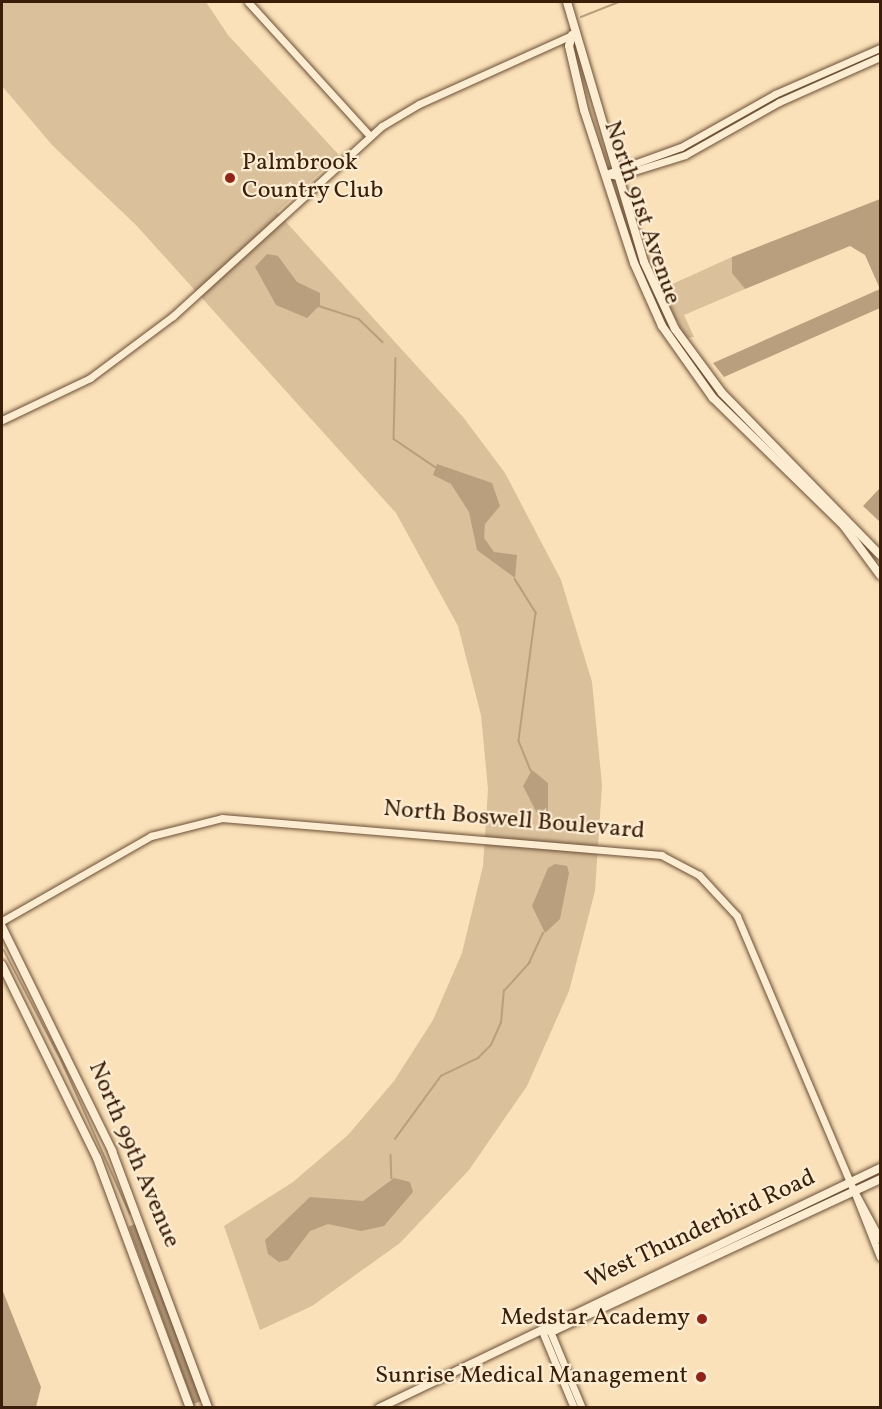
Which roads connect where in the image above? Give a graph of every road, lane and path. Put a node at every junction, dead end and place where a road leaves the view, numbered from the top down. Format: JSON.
{"nodes":[{"id":1,"x":248,"y":2,"type":"edge"},
{"id":2,"x":567,"y":2,"type":"edge"},
{"id":3,"x":572,"y":34,"type":"junction"},
{"id":4,"x":880,"y":48,"type":"edge"},
{"id":5,"x":880,"y":57,"type":"edge"},
{"id":6,"x":370,"y":136,"type":"junction"},
{"id":7,"x":616,"y":172,"type":"junction"},
{"id":8,"x":606,"y":174,"type":"junction"},
{"id":9,"x":2,"y":420,"type":"edge"},
{"id":10,"x":880,"y":555,"type":"edge"},
{"id":11,"x":880,"y":575,"type":"edge"},
{"id":12,"x":2,"y":921,"type":"edge"},
{"id":13,"x":2,"y":927,"type":"edge"},
{"id":14,"x":2,"y":965,"type":"edge"},
{"id":15,"x":880,"y":1168,"type":"edge"},
{"id":16,"x":880,"y":1179,"type":"edge"},
{"id":17,"x":850,"y":1182,"type":"junction"},
{"id":18,"x":854,"y":1191,"type":"junction"},
{"id":19,"x":879,"y":1243,"type":"edge"},
{"id":20,"x":880,"y":1257,"type":"edge"},
{"id":21,"x":627,"y":1286,"type":"junction"},
{"id":22,"x":599,"y":1310,"type":"junction"},
{"id":23,"x":547,"y":1324,"type":"junction"},
{"id":24,"x":542,"y":1331,"type":"junction"},
{"id":25,"x":551,"y":1332,"type":"junction"},
{"id":26,"x":560,"y":1365,"type":"junction"},
{"id":27,"x":571,"y":1391,"type":"junction"},
{"id":28,"x":190,"y":1407,"type":"edge"},
{"id":29,"x":208,"y":1407,"type":"edge"},
{"id":30,"x":379,"y":1407,"type":"edge"},
{"id":31,"x":574,"y":1407,"type":"edge"},
{"id":32,"x":582,"y":1407,"type":"edge"}],
"edges":[{"from":1,"to":6,"type":"street"},
{"from":2,"to":3,"type":"main road","name":"North 91st Avenue"},
{"from":3,"to":6,"type":"street"},
{"from":3,"to":7,"type":"main road","name":"North 91st Avenue"},
{"from":3,"to":8,"type":"main road","name":"North 91st Avenue"},
{"from":4,"to":7,"type":"street"},
{"from":5,"to":7,"type":"street"},
{"from":6,"to":9,"type":"street"},
{"from":7,"to":8,"type":"street"},
{"from":7,"to":10,"type":"main road","name":"North 91st Avenue"},
{"from":8,"to":11,"type":"main road","name":"North 91st Avenue"},
{"from":12,"to":17,"type":"street","name":"North Boswell Boulevard"},
{"from":13,"to":29,"type":"main road","name":"North 99th Avenue"},
{"from":14,"to":28,"type":"main road","name":"North 99th Avenue"},
{"from":15,"to":17,"type":"main road","name":"West Thunderbird Road"},
{"from":16,"to":18,"type":"main road","name":"West Thunderbird Road"},
{"from":17,"to":18,"type":"street","name":"North Boswell Boulevard"},
{"from":17,"to":21,"type":"main road","name":"West Thunderbird Road"},
{"from":18,"to":19,"type":"street","name":"North Boswell Boulevard"},
{"from":18,"to":22,"type":"main road","name":"West Thunderbird Road"},
{"from":19,"to":20,"type":"street","name":"North Boswell Boulevard"},
{"from":21,"to":22,"type":"main road"},
{"from":21,"to":23,"type":"main road","name":"West Thunderbird Road"},
{"from":22,"to":25,"type":"main road","name":"West Thunderbird Road"},
{"from":23,"to":24,"type":"main road","name":"West Thunderbird Road"},
{"from":23,"to":25,"type":"street"},
{"from":24,"to":25,"type":"main road"},
{"from":24,"to":26,"type":"street"},
{"from":24,"to":30,"type":"main road","name":"West Thunderbird Road"},
{"from":25,"to":26,"type":"street"},
{"from":26,"to":27,"type":"street"},
{"from":27,"to":31,"type":"street"},
{"from":27,"to":32,"type":"street"}]}
